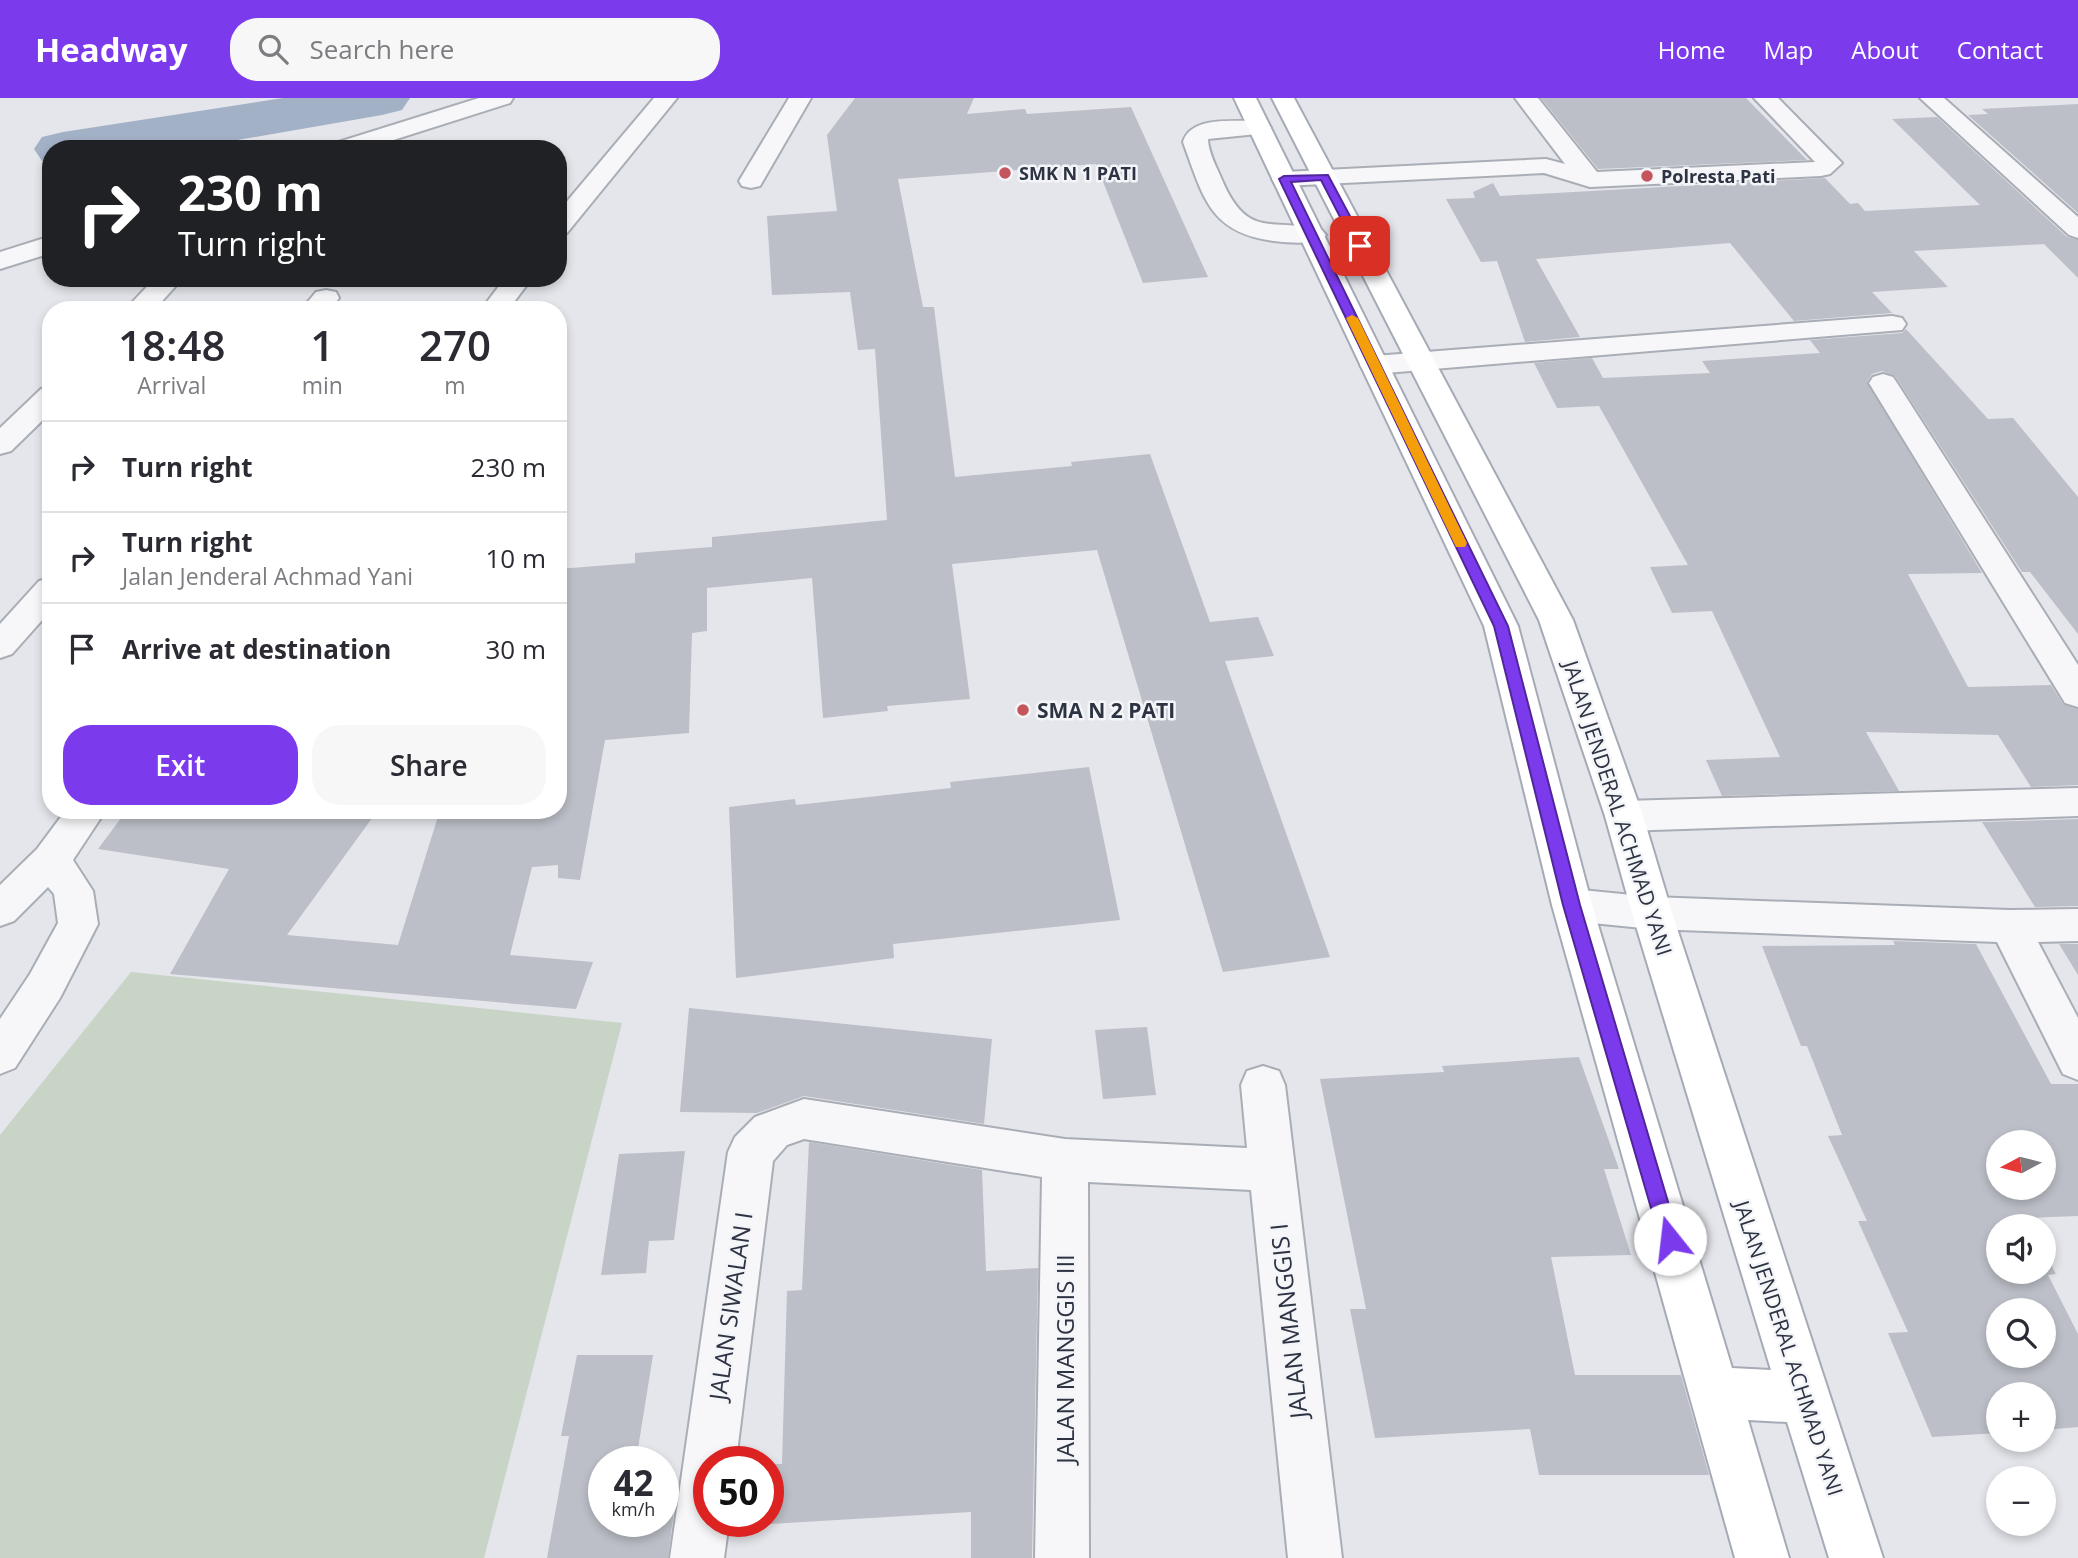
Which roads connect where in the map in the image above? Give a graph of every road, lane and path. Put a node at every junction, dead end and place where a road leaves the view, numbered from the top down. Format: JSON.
{"nodes":[{"id":1,"x":502,"y":98,"type":"edge"},
{"id":2,"x":666,"y":98,"type":"edge"},
{"id":3,"x":800,"y":98,"type":"edge"},
{"id":4,"x":1526,"y":98,"type":"edge"},
{"id":5,"x":1765,"y":98,"type":"edge"},
{"id":6,"x":1931,"y":98,"type":"edge"},
{"id":7,"x":1266,"y":111,"type":"edge"},
{"id":8,"x":369,"y":140,"type":"edge"},
{"id":9,"x":1324,"y":177,"type":"junction"},
{"id":10,"x":1284,"y":179,"type":"junction"},
{"id":11,"x":1590,"y":180,"type":"junction"},
{"id":12,"x":751,"y":181,"type":"dead end"},
{"id":13,"x":567,"y":217,"type":"edge"},
{"id":14,"x":2078,"y":230,"type":"edge"},
{"id":15,"x":1312,"y":235,"type":"junction"},
{"id":16,"x":42,"y":247,"type":"edge"},
{"id":17,"x":0,"y":261,"type":"edge"},
{"id":18,"x":161,"y":287,"type":"edge"},
{"id":19,"x":512,"y":287,"type":"edge"},
{"id":20,"x":147,"y":301,"type":"edge"},
{"id":21,"x":501,"y":301,"type":"edge"},
{"id":22,"x":1892,"y":324,"type":"dead end"},
{"id":23,"x":1421,"y":362,"type":"junction"},
{"id":24,"x":1374,"y":365,"type":"junction"},
{"id":25,"x":1883,"y":383,"type":"dead end"},
{"id":26,"x":42,"y":403,"type":"edge"},
{"id":27,"x":42,"y":432,"type":"edge"},
{"id":28,"x":6,"y":433,"type":"edge"},
{"id":29,"x":42,"y":599,"type":"edge"},
{"id":30,"x":1556,"y":620,"type":"junction"},
{"id":31,"x":1501,"y":626,"type":"junction"},
{"id":32,"x":0,"y":646,"type":"edge"},
{"id":33,"x":2078,"y":694,"type":"edge"},
{"id":34,"x":2078,"y":802,"type":"edge"},
{"id":35,"x":1624,"y":816,"type":"junction"},
{"id":36,"x":81,"y":819,"type":"edge"},
{"id":37,"x":51,"y":860,"type":"junction"},
{"id":38,"x":1572,"y":905,"type":"junction"},
{"id":39,"x":0,"y":910,"type":"edge"},
{"id":40,"x":1652,"y":913,"type":"junction"},
{"id":41,"x":2078,"y":925,"type":"edge"},
{"id":42,"x":2010,"y":926,"type":"junction"},
{"id":43,"x":0,"y":1055,"type":"edge"},
{"id":44,"x":2078,"y":1060,"type":"edge"},
{"id":45,"x":1263,"y":1085,"type":"dead end"},
{"id":46,"x":1065,"y":1160,"type":"junction"},
{"id":47,"x":1272,"y":1170,"type":"junction"},
{"id":48,"x":1715,"y":1393,"type":"junction"},
{"id":49,"x":1803,"y":1397,"type":"junction"},
{"id":50,"x":712,"y":1446,"type":"edge"},
{"id":51,"x":700,"y":1537,"type":"edge"},
{"id":52,"x":697,"y":1558,"type":"edge"},
{"id":53,"x":1062,"y":1558,"type":"edge"},
{"id":54,"x":1315,"y":1558,"type":"edge"},
{"id":55,"x":1762,"y":1558,"type":"edge"},
{"id":56,"x":1856,"y":1558,"type":"edge"}],
"edges":[{"from":1,"to":8,"type":"street"},
{"from":2,"to":13,"type":"street"},
{"from":3,"to":12,"type":"street"},
{"from":4,"to":11,"type":"street"},
{"from":5,"to":11,"type":"street"},
{"from":6,"to":14,"type":"street"},
{"from":7,"to":9,"type":"main road","name":"JALAN JENDERAL ACHMAD YANI"},
{"from":7,"to":10,"type":"main road"},
{"from":7,"to":15,"type":"street"},
{"from":9,"to":10,"type":"street"},
{"from":9,"to":11,"type":"street"},
{"from":9,"to":23,"type":"main road","name":"JALAN JENDERAL ACHMAD YANI"},
{"from":10,"to":15,"type":"main road"},
{"from":15,"to":24,"type":"main road"},
{"from":16,"to":17,"type":"street"},
{"from":18,"to":20,"type":"street"},
{"from":19,"to":21,"type":"street"},
{"from":22,"to":23,"type":"street"},
{"from":23,"to":24,"type":"street"},
{"from":23,"to":30,"type":"main road","name":"JALAN JENDERAL ACHMAD YANI"},
{"from":24,"to":31,"type":"main road"},
{"from":25,"to":33,"type":"street"},
{"from":26,"to":28,"type":"street"},
{"from":27,"to":28,"type":"street"},
{"from":29,"to":32,"type":"street"},
{"from":30,"to":31,"type":"main road"},
{"from":30,"to":35,"type":"main road","name":"JALAN JENDERAL ACHMAD YANI"},
{"from":31,"to":38,"type":"main road"},
{"from":34,"to":35,"type":"street"},
{"from":35,"to":40,"type":"main road","name":"JALAN JENDERAL ACHMAD YANI"},
{"from":36,"to":37,"type":"street"},
{"from":37,"to":39,"type":"street"},
{"from":37,"to":43,"type":"street"},
{"from":38,"to":40,"type":"street"},
{"from":38,"to":48,"type":"main road"},
{"from":40,"to":42,"type":"street"},
{"from":40,"to":49,"type":"main road","name":"JALAN JENDERAL ACHMAD YANI"},
{"from":41,"to":42,"type":"street"},
{"from":42,"to":44,"type":"street"},
{"from":45,"to":47,"type":"street","name":"JALAN MANGGIS I"},
{"from":46,"to":47,"type":"street"},
{"from":46,"to":50,"type":"street","name":"JALAN SIWALAN I"},
{"from":46,"to":53,"type":"street","name":"JALAN MANGGIS III"},
{"from":47,"to":54,"type":"street","name":"JALAN MANGGIS I"},
{"from":48,"to":49,"type":"main road"},
{"from":48,"to":55,"type":"main road"},
{"from":49,"to":56,"type":"main road","name":"JALAN JENDERAL ACHMAD YANI"},
{"from":51,"to":52,"type":"street"}]}
